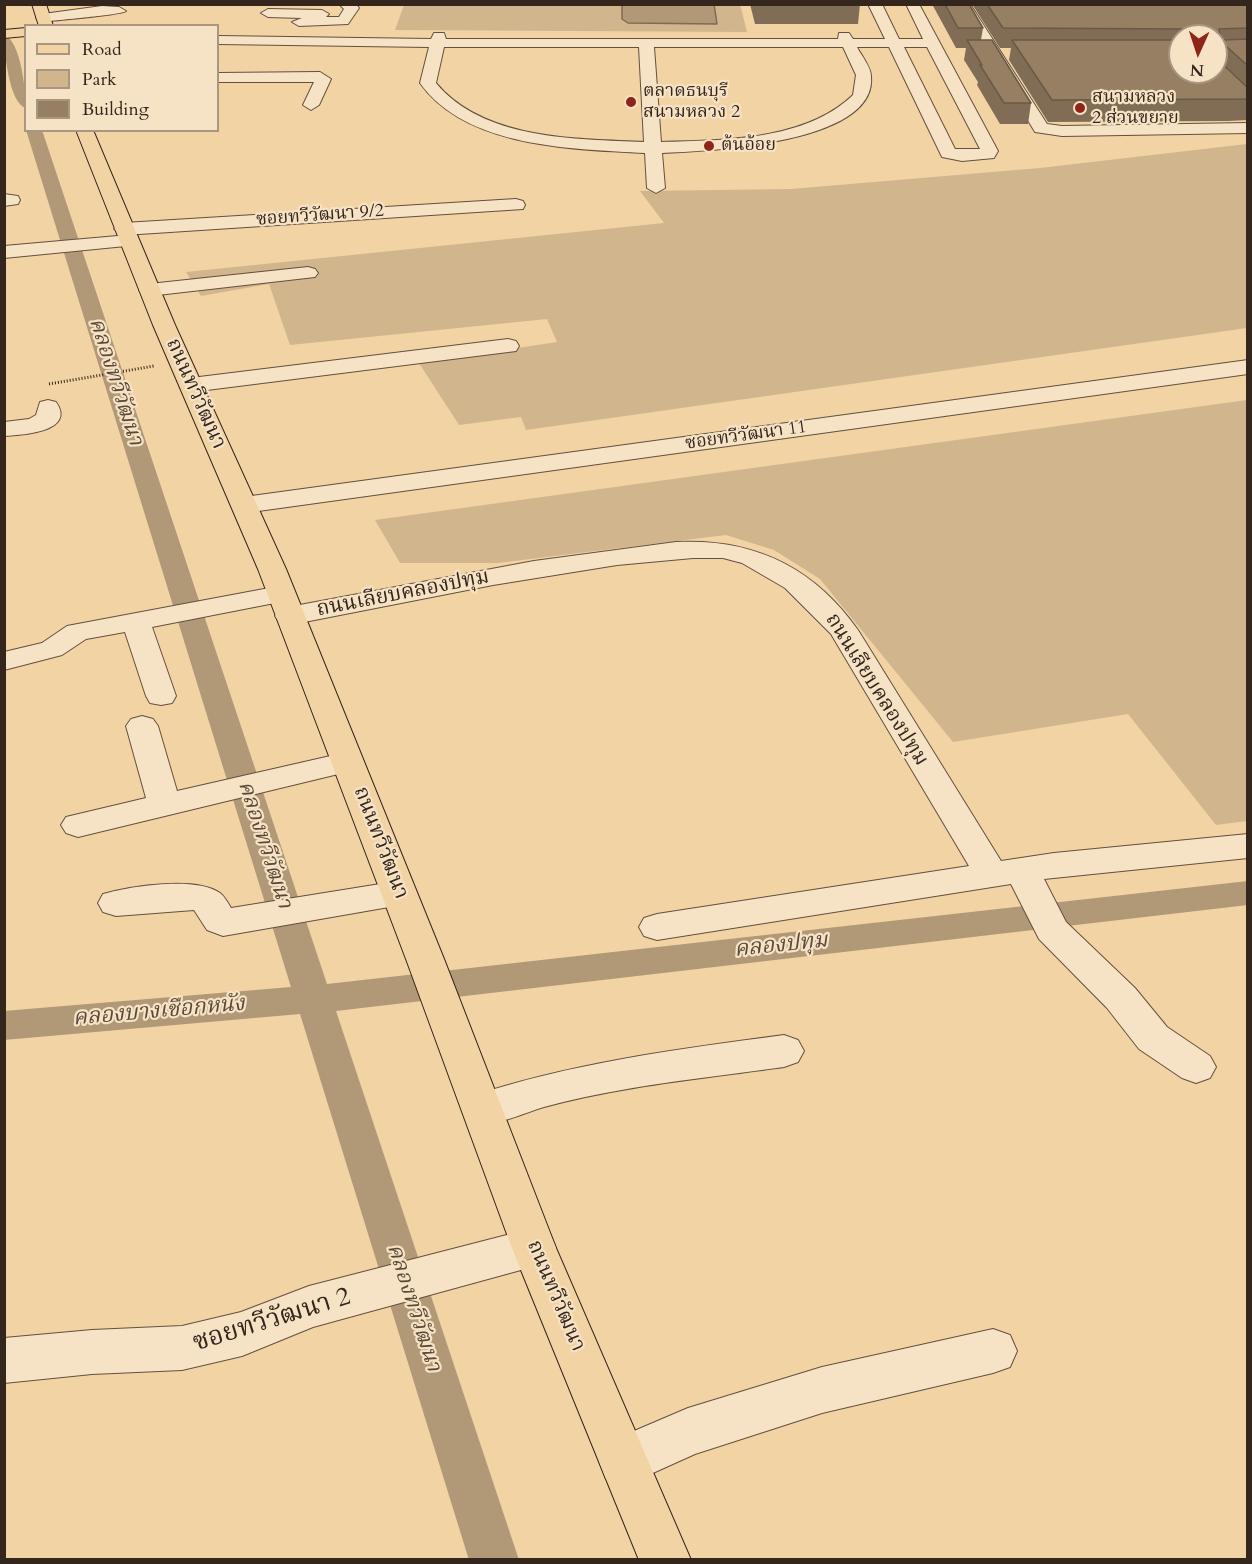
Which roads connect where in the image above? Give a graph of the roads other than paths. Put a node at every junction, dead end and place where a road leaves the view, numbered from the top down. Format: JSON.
{"nodes":[{"id":1,"x":875,"y":4,"type":"edge"},
{"id":2,"x":912,"y":4,"type":"edge"},
{"id":3,"x":963,"y":4,"type":"edge"},
{"id":4,"x":271,"y":8,"type":"edge"},
{"id":5,"x":346,"y":8,"type":"edge"},
{"id":6,"x":119,"y":11,"type":"dead end"},
{"id":7,"x":43,"y":16,"type":"edge"},
{"id":8,"x":24,"y":32,"type":"edge"},
{"id":9,"x":219,"y":33,"type":"edge"},
{"id":10,"x":4,"y":34,"type":"edge"},
{"id":11,"x":438,"y":39,"type":"junction"},
{"id":12,"x":219,"y":40,"type":"edge"},
{"id":13,"x":846,"y":40,"type":"junction"},
{"id":14,"x":892,"y":40,"type":"junction"},
{"id":15,"x":646,"y":43,"type":"junction"},
{"id":16,"x":939,"y":47,"type":"junction"},
{"id":17,"x":974,"y":54,"type":"edge"},
{"id":18,"x":1001,"y":54,"type":"junction"},
{"id":19,"x":288,"y":62,"type":"dead end"},
{"id":20,"x":277,"y":76,"type":"junction"},
{"id":21,"x":219,"y":78,"type":"edge"},
{"id":22,"x":311,"y":105,"type":"dead end"},
{"id":23,"x":1248,"y":128,"type":"edge"},
{"id":24,"x":85,"y":132,"type":"edge"},
{"id":25,"x":653,"y":148,"type":"junction"},
{"id":26,"x":656,"y":188,"type":"dead end"},
{"id":27,"x":516,"y":205,"type":"dead end"},
{"id":28,"x":126,"y":222,"type":"junction"},
{"id":29,"x":4,"y":252,"type":"edge"},
{"id":30,"x":308,"y":273,"type":"dead end"},
{"id":31,"x":149,"y":290,"type":"junction"},
{"id":32,"x":508,"y":346,"type":"dead end"},
{"id":33,"x":1248,"y":367,"type":"edge"},
{"id":34,"x":191,"y":385,"type":"junction"},
{"id":35,"x":48,"y":407,"type":"dead end"},
{"id":36,"x":4,"y":429,"type":"edge"},
{"id":37,"x":244,"y":505,"type":"junction"},
{"id":38,"x":285,"y":605,"type":"junction"},
{"id":39,"x":137,"y":621,"type":"junction"},
{"id":40,"x":4,"y":661,"type":"edge"},
{"id":41,"x":161,"y":696,"type":"dead end"},
{"id":42,"x":142,"y":726,"type":"dead end"},
{"id":43,"x":348,"y":762,"type":"junction"},
{"id":44,"x":177,"y":803,"type":"junction"},
{"id":45,"x":78,"y":825,"type":"dead end"},
{"id":46,"x":1248,"y":846,"type":"edge"},
{"id":47,"x":1014,"y":875,"type":"junction"},
{"id":48,"x":399,"y":894,"type":"junction"},
{"id":49,"x":116,"y":903,"type":"dead end"},
{"id":50,"x":657,"y":927,"type":"dead end"},
{"id":51,"x":784,"y":1051,"type":"dead end"},
{"id":52,"x":1196,"y":1067,"type":"dead end"},
{"id":53,"x":484,"y":1110,"type":"junction"},
{"id":54,"x":534,"y":1248,"type":"junction"},
{"id":55,"x":993,"y":1350,"type":"dead end"},
{"id":56,"x":4,"y":1361,"type":"edge"},
{"id":57,"x":624,"y":1461,"type":"junction"},
{"id":58,"x":665,"y":1560,"type":"edge"}],
"edges":[{"from":1,"to":14,"type":"street"},
{"from":2,"to":16,"type":"street"},
{"from":3,"to":18,"type":"street"},
{"from":4,"to":5,"type":"street"},
{"from":4,"to":5,"type":"street"},
{"from":6,"to":7,"type":"street"},
{"from":8,"to":10,"type":"main road"},
{"from":9,"to":11,"type":"street"},
{"from":11,"to":12,"type":"street"},
{"from":11,"to":13,"type":"street"},
{"from":11,"to":15,"type":"street"},
{"from":11,"to":25,"type":"street"},
{"from":13,"to":14,"type":"street"},
{"from":13,"to":15,"type":"street"},
{"from":13,"to":25,"type":"street"},
{"from":14,"to":16,"type":"street"},
{"from":14,"to":16,"type":"street"},
{"from":15,"to":25,"type":"street"},
{"from":17,"to":18,"type":"street"},
{"from":18,"to":23,"type":"street"},
{"from":19,"to":20,"type":"street"},
{"from":20,"to":21,"type":"street"},
{"from":20,"to":22,"type":"street"},
{"from":24,"to":28,"type":"main road","name":"ถนนทวีวัฒนา"},
{"from":25,"to":26,"type":"street"},
{"from":27,"to":28,"type":"street","name":"ซอยทวีวัฒนา 9/2"},
{"from":28,"to":29,"type":"street","name":"ซอยทวีวัฒนา 9/2"},
{"from":28,"to":31,"type":"main road","name":"ถนนทวีวัฒนา"},
{"from":30,"to":31,"type":"street"},
{"from":31,"to":34,"type":"main road","name":"ถนนทวีวัฒนา"},
{"from":32,"to":34,"type":"street"},
{"from":33,"to":37,"type":"street","name":"ซอยทวีวัฒนา 11"},
{"from":34,"to":37,"type":"main road","name":"ถนนทวีวัฒนา"},
{"from":35,"to":36,"type":"street"},
{"from":37,"to":38,"type":"main road","name":"ถนนทวีวัฒนา"},
{"from":38,"to":39,"type":"street","name":"ถนนเลียบคลองปทุม"},
{"from":38,"to":43,"type":"main road","name":"ถนนทวีวัฒนา"},
{"from":38,"to":47,"type":"street","name":"ถนนเลียบคลองปทุม"},
{"from":39,"to":40,"type":"street","name":"ถนนเลียบคลองปทุม"},
{"from":39,"to":41,"type":"street"},
{"from":42,"to":44,"type":"street"},
{"from":43,"to":44,"type":"street"},
{"from":43,"to":48,"type":"main road","name":"ถนนทวีวัฒนา"},
{"from":44,"to":45,"type":"street"},
{"from":46,"to":47,"type":"street"},
{"from":47,"to":50,"type":"street"},
{"from":47,"to":52,"type":"street","name":"ถนนเลียบคลองปทุม"},
{"from":48,"to":49,"type":"street"},
{"from":48,"to":53,"type":"main road","name":"ถนนทวีวัฒนา"},
{"from":51,"to":53,"type":"street"},
{"from":53,"to":54,"type":"main road","name":"ถนนทวีวัฒนา"},
{"from":54,"to":56,"type":"street","name":"ซอยทวีวัฒนา 2"},
{"from":54,"to":57,"type":"main road","name":"ถนนทวีวัฒนา"},
{"from":55,"to":57,"type":"street"},
{"from":57,"to":58,"type":"main road","name":"ถนนทวีวัฒนา"}]}
